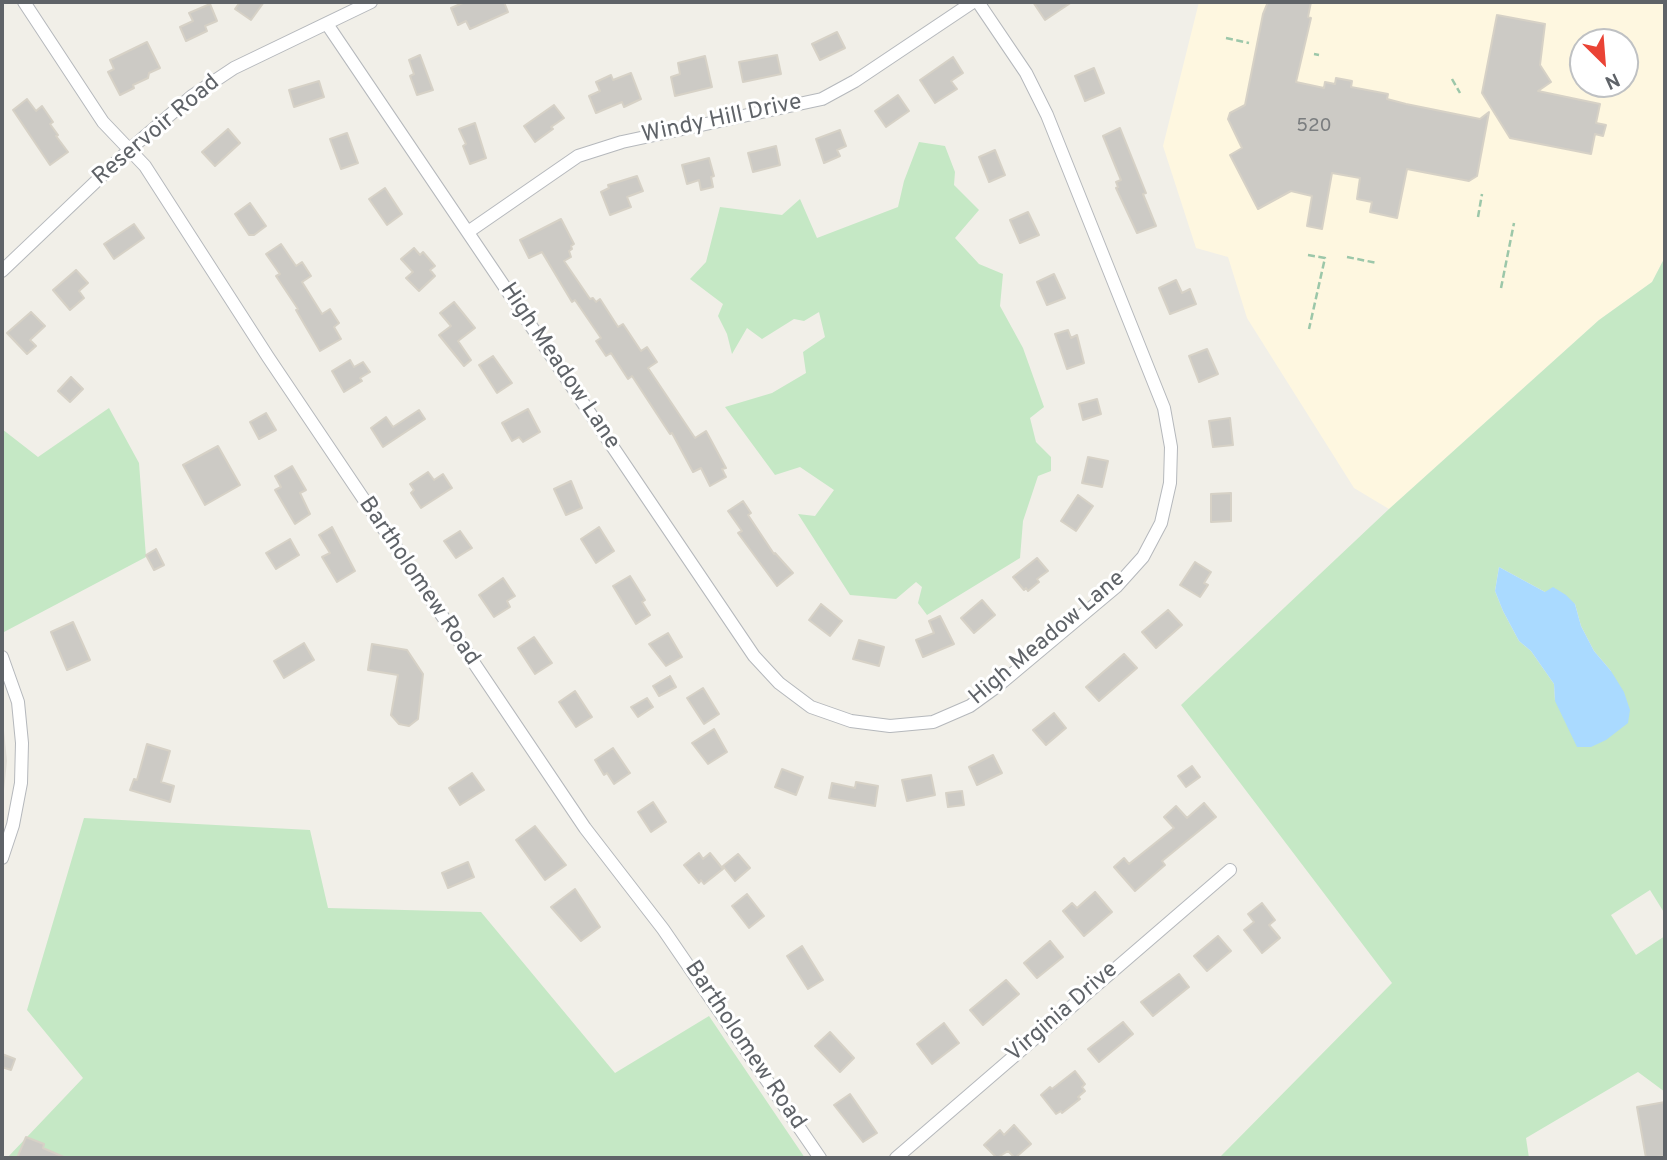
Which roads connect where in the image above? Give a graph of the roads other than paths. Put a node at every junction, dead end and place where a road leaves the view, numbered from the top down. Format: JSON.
{"nodes":[{"id":1,"x":24,"y":2,"type":"edge"},
{"id":2,"x":371,"y":2,"type":"edge"},
{"id":3,"x":976,"y":2,"type":"edge"},
{"id":4,"x":327,"y":24,"type":"junction"},
{"id":5,"x":129,"y":150,"type":"junction"},
{"id":6,"x":468,"y":232,"type":"junction"},
{"id":7,"x":2,"y":271,"type":"edge"},
{"id":8,"x":2,"y":657,"type":"edge"},
{"id":9,"x":2,"y":858,"type":"edge"},
{"id":10,"x":1230,"y":870,"type":"dead end"},
{"id":11,"x":820,"y":1158,"type":"edge"},
{"id":12,"x":897,"y":1158,"type":"edge"}],
"edges":[{"from":1,"to":5,"type":"street","name":"Bartholomew Road"},
{"from":2,"to":4,"type":"street","name":"Reservoir Road"},
{"from":3,"to":6,"type":"street","name":"Windy Hill Drive"},
{"from":3,"to":6,"type":"street","name":"High Meadow Lane"},
{"from":4,"to":5,"type":"street","name":"Reservoir Road"},
{"from":4,"to":6,"type":"street","name":"High Meadow Lane"},
{"from":5,"to":7,"type":"street","name":"Reservoir Road"},
{"from":5,"to":11,"type":"street","name":"Bartholomew Road"},
{"from":8,"to":9,"type":"street"},
{"from":10,"to":12,"type":"street","name":"Virginia Drive"}]}
